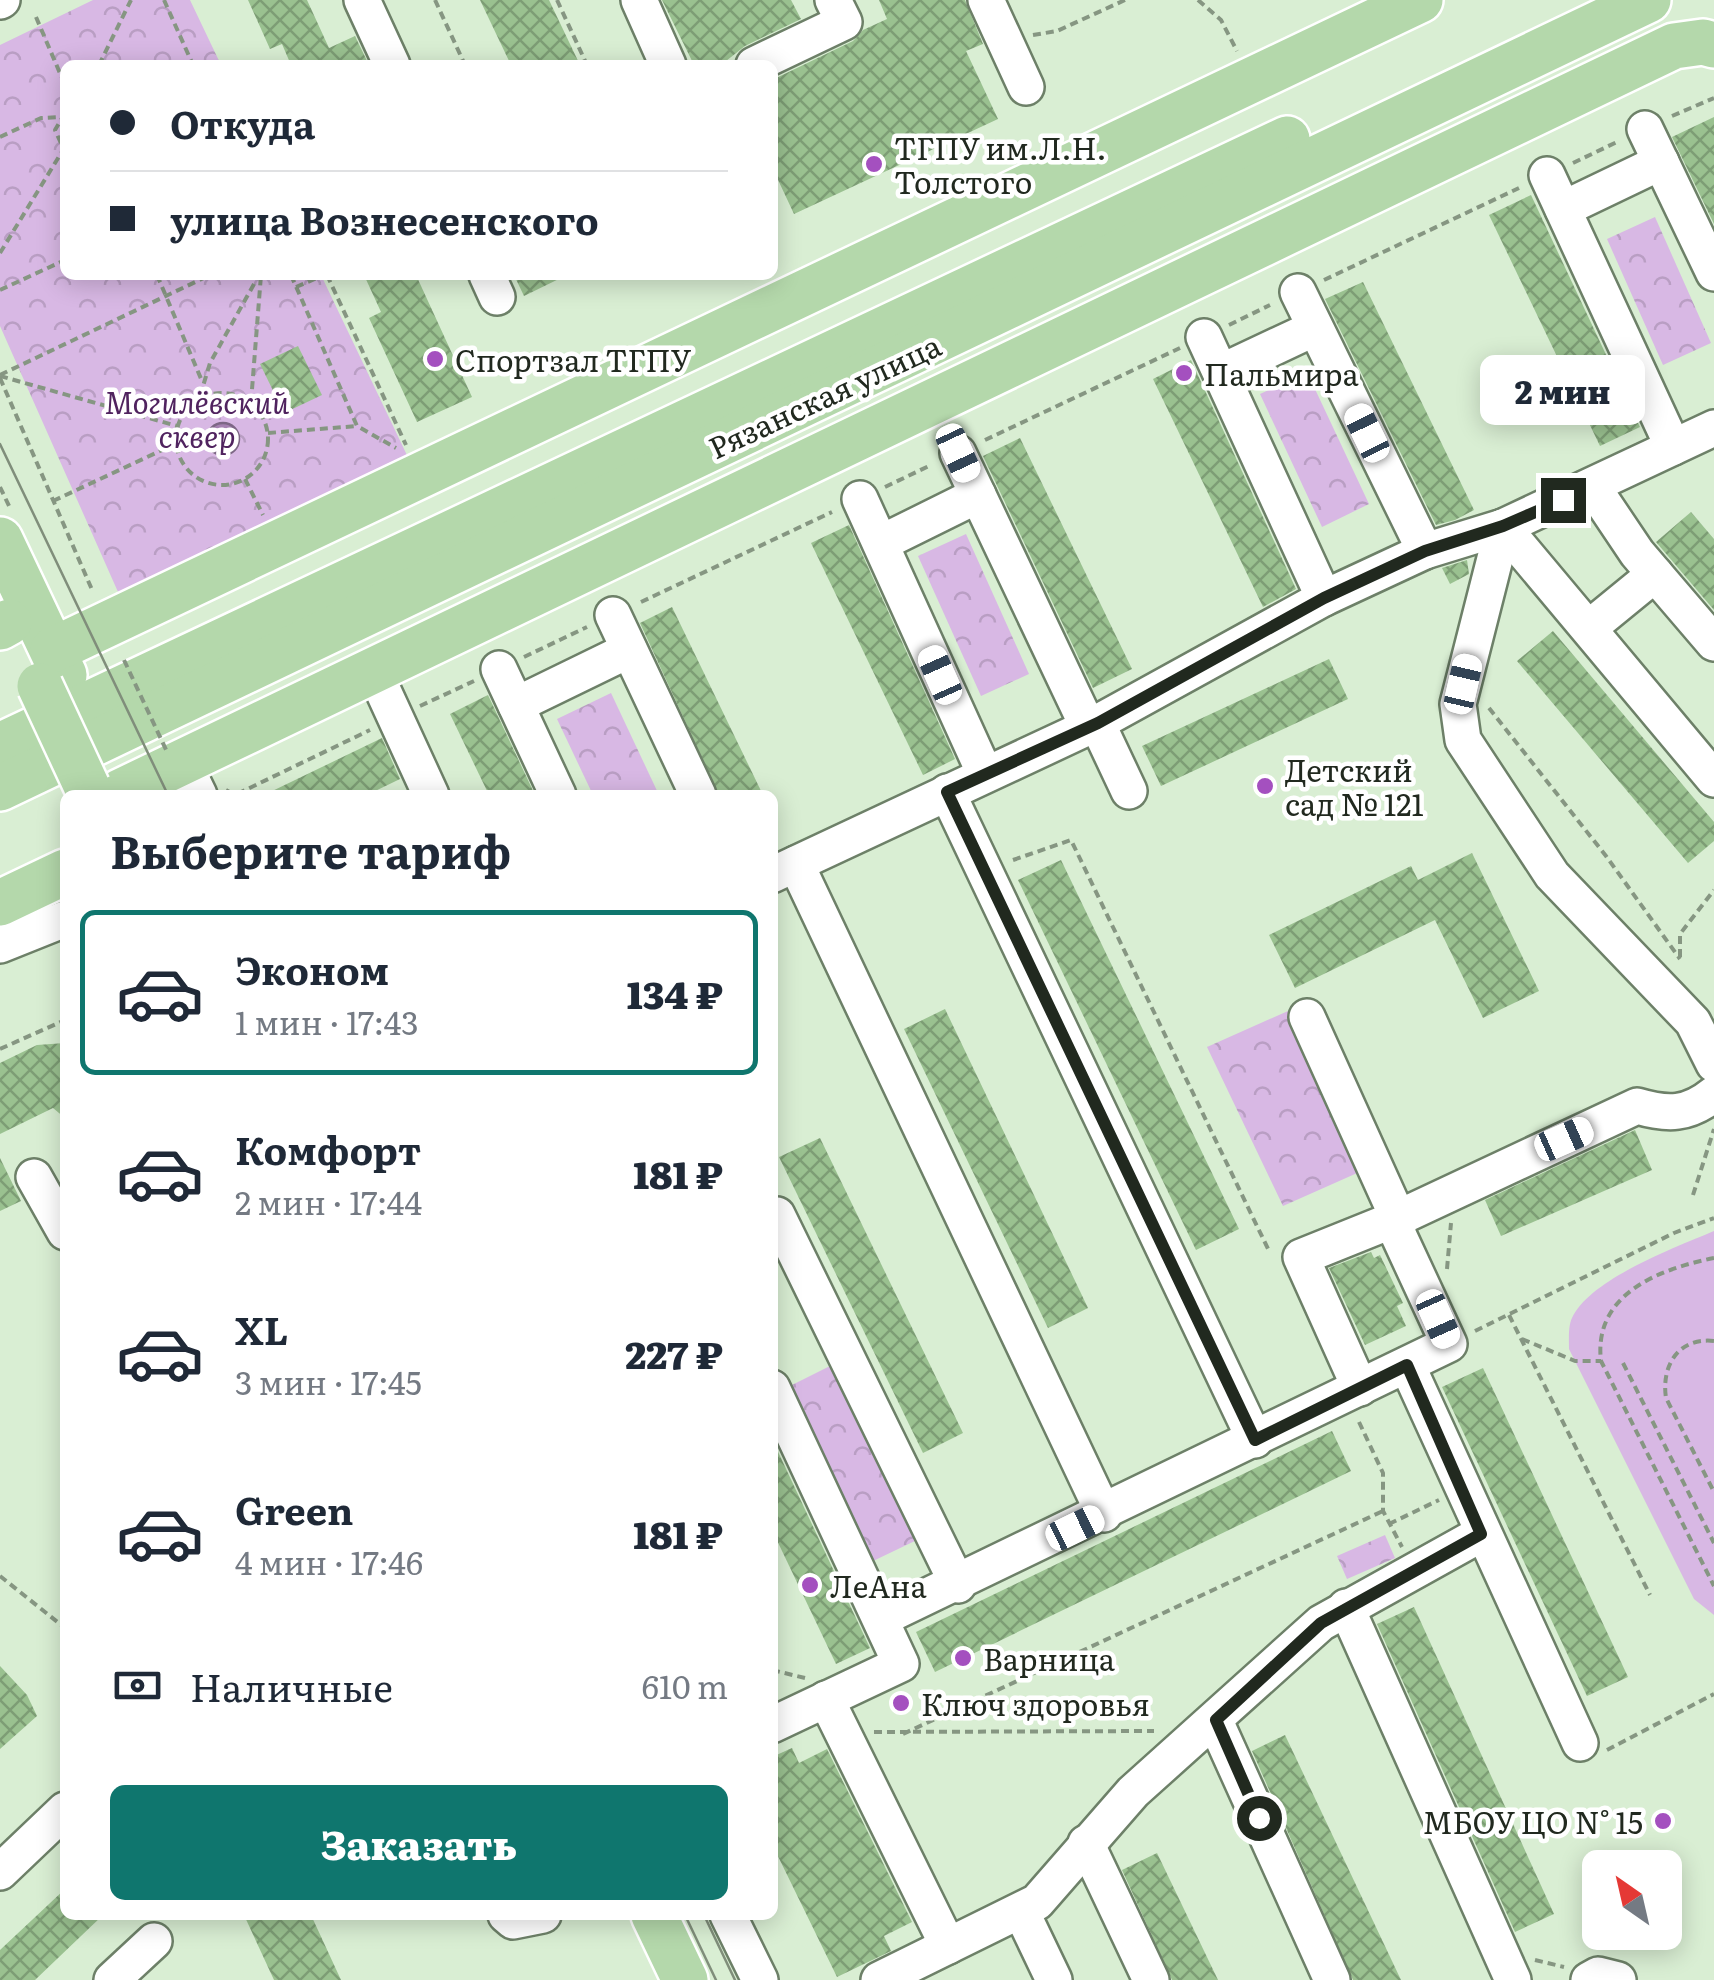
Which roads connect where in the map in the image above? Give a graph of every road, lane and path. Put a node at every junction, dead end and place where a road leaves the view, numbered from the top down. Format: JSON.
{"nodes":[{"id":1,"x":131,"y":0,"type":"edge"},
{"id":2,"x":164,"y":0,"type":"edge"},
{"id":3,"x":362,"y":0,"type":"edge"},
{"id":4,"x":434,"y":0,"type":"edge"},
{"id":5,"x":556,"y":0,"type":"edge"},
{"id":6,"x":638,"y":0,"type":"edge"},
{"id":7,"x":833,"y":0,"type":"edge"},
{"id":8,"x":986,"y":0,"type":"edge"},
{"id":9,"x":1125,"y":0,"type":"edge"},
{"id":10,"x":1198,"y":0,"type":"edge"},
{"id":11,"x":1420,"y":0,"type":"edge"},
{"id":12,"x":1648,"y":0,"type":"edge"},
{"id":13,"x":36,"y":17,"type":"dead end"},
{"id":14,"x":1575,"y":20,"type":"edge"},
{"id":15,"x":1024,"y":33,"type":"dead end"},
{"id":16,"x":1694,"y":46,"type":"edge"},
{"id":17,"x":1238,"y":54,"type":"dead end"},
{"id":18,"x":101,"y":60,"type":"edge"},
{"id":19,"x":191,"y":60,"type":"edge"},
{"id":20,"x":390,"y":60,"type":"edge"},
{"id":21,"x":463,"y":60,"type":"edge"},
{"id":22,"x":585,"y":60,"type":"edge"},
{"id":23,"x":666,"y":60,"type":"edge"},
{"id":24,"x":764,"y":60,"type":"edge"},
{"id":25,"x":60,"y":72,"type":"edge"},
{"id":26,"x":1026,"y":87,"type":"dead end"},
{"id":27,"x":60,"y":115,"type":"edge"},
{"id":28,"x":1646,"y":129,"type":"dead end"},
{"id":29,"x":0,"y":137,"type":"edge"},
{"id":30,"x":60,"y":157,"type":"edge"},
{"id":31,"x":1661,"y":162,"type":"junction"},
{"id":32,"x":1547,"y":175,"type":"dead end"},
{"id":33,"x":1563,"y":209,"type":"junction"},
{"id":34,"x":0,"y":253,"type":"edge"},
{"id":35,"x":60,"y":262,"type":"edge"},
{"id":36,"x":1714,"y":273,"type":"edge"},
{"id":37,"x":159,"y":280,"type":"edge"},
{"id":38,"x":200,"y":280,"type":"edge"},
{"id":39,"x":257,"y":280,"type":"edge"},
{"id":40,"x":260,"y":280,"type":"edge"},
{"id":41,"x":293,"y":280,"type":"edge"},
{"id":42,"x":314,"y":280,"type":"edge"},
{"id":43,"x":327,"y":280,"type":"edge"},
{"id":44,"x":296,"y":288,"type":"junction"},
{"id":45,"x":0,"y":290,"type":"edge"},
{"id":46,"x":1298,"y":292,"type":"dead end"},
{"id":47,"x":166,"y":296,"type":"junction"},
{"id":48,"x":1315,"y":328,"type":"junction"},
{"id":49,"x":1204,"y":336,"type":"dead end"},
{"id":50,"x":1221,"y":372,"type":"junction"},
{"id":51,"x":0,"y":376,"type":"edge"},
{"id":52,"x":203,"y":385,"type":"junction"},
{"id":53,"x":199,"y":398,"type":"junction"},
{"id":54,"x":251,"y":402,"type":"junction"},
{"id":55,"x":177,"y":426,"type":"junction"},
{"id":56,"x":357,"y":426,"type":"junction"},
{"id":57,"x":1714,"y":428,"type":"edge"},
{"id":58,"x":268,"y":433,"type":"junction"},
{"id":59,"x":175,"y":444,"type":"junction"},
{"id":60,"x":1674,"y":447,"type":"junction"},
{"id":61,"x":958,"y":453,"type":"dead end"},
{"id":62,"x":1592,"y":486,"type":"junction"},
{"id":63,"x":978,"y":496,"type":"junction"},
{"id":64,"x":860,"y":499,"type":"dead end"},
{"id":65,"x":53,"y":501,"type":"junction"},
{"id":66,"x":1503,"y":526,"type":"junction"},
{"id":67,"x":0,"y":540,"type":"edge"},
{"id":68,"x":880,"y":543,"type":"junction"},
{"id":69,"x":1425,"y":551,"type":"junction"},
{"id":70,"x":1655,"y":574,"type":"junction"},
{"id":71,"x":1324,"y":598,"type":"junction"},
{"id":72,"x":613,"y":616,"type":"dead end"},
{"id":73,"x":3,"y":617,"type":"edge"},
{"id":74,"x":1589,"y":628,"type":"junction"},
{"id":75,"x":1714,"y":642,"type":"edge"},
{"id":76,"x":116,"y":643,"type":"junction"},
{"id":77,"x":629,"y":650,"type":"junction"},
{"id":78,"x":1468,"y":663,"type":"junction"},
{"id":79,"x":499,"y":669,"type":"dead end"},
{"id":80,"x":52,"y":670,"type":"junction"},
{"id":81,"x":374,"y":671,"type":"junction"},
{"id":82,"x":516,"y":705,"type":"junction"},
{"id":83,"x":1093,"y":725,"type":"junction"},
{"id":84,"x":0,"y":746,"type":"edge"},
{"id":85,"x":183,"y":770,"type":"edge"},
{"id":86,"x":986,"y":774,"type":"junction"},
{"id":87,"x":1714,"y":778,"type":"edge"},
{"id":88,"x":0,"y":788,"type":"edge"},
{"id":89,"x":106,"y":788,"type":"edge"},
{"id":90,"x":429,"y":790,"type":"edge"},
{"id":91,"x":556,"y":790,"type":"edge"},
{"id":92,"x":696,"y":790,"type":"edge"},
{"id":93,"x":1129,"y":791,"type":"dead end"},
{"id":94,"x":947,"y":792,"type":"junction"},
{"id":95,"x":784,"y":869,"type":"edge"},
{"id":96,"x":984,"y":870,"type":"junction"},
{"id":97,"x":60,"y":874,"type":"edge"},
{"id":98,"x":1714,"y":890,"type":"edge"},
{"id":99,"x":0,"y":903,"type":"edge"},
{"id":100,"x":60,"y":921,"type":"edge"},
{"id":101,"x":0,"y":945,"type":"edge"},
{"id":102,"x":1680,"y":959,"type":"junction"},
{"id":103,"x":1683,"y":974,"type":"dead end"},
{"id":104,"x":1307,"y":1017,"type":"dead end"},
{"id":105,"x":60,"y":1022,"type":"edge"},
{"id":106,"x":0,"y":1049,"type":"edge"},
{"id":107,"x":1714,"y":1064,"type":"edge"},
{"id":108,"x":1714,"y":1094,"type":"edge"},
{"id":109,"x":1714,"y":1129,"type":"edge"},
{"id":110,"x":34,"y":1177,"type":"dead end"},
{"id":111,"x":1692,"y":1195,"type":"dead end"},
{"id":112,"x":1453,"y":1210,"type":"dead end"},
{"id":113,"x":778,"y":1217,"type":"edge"},
{"id":114,"x":1398,"y":1218,"type":"junction"},
{"id":115,"x":1714,"y":1218,"type":"edge"},
{"id":116,"x":60,"y":1223,"type":"edge"},
{"id":117,"x":1270,"y":1253,"type":"dead end"},
{"id":118,"x":1714,"y":1258,"type":"edge"},
{"id":119,"x":1509,"y":1315,"type":"junction"},
{"id":120,"x":1443,"y":1332,"type":"junction"},
{"id":121,"x":1522,"y":1339,"type":"junction"},
{"id":122,"x":1714,"y":1341,"type":"edge"},
{"id":123,"x":1602,"y":1361,"type":"junction"},
{"id":124,"x":1623,"y":1363,"type":"dead end"},
{"id":125,"x":1407,"y":1365,"type":"junction"},
{"id":126,"x":1353,"y":1392,"type":"junction"},
{"id":127,"x":778,"y":1401,"type":"edge"},
{"id":128,"x":1255,"y":1440,"type":"junction"},
{"id":129,"x":1460,"y":1490,"type":"junction"},
{"id":130,"x":1714,"y":1492,"type":"edge"},
{"id":131,"x":1383,"y":1511,"type":"junction"},
{"id":132,"x":1104,"y":1514,"type":"junction"},
{"id":133,"x":1389,"y":1524,"type":"junction"},
{"id":134,"x":1481,"y":1534,"type":"junction"},
{"id":135,"x":1714,"y":1543,"type":"edge"},
{"id":136,"x":1414,"y":1569,"type":"junction"},
{"id":137,"x":0,"y":1576,"type":"edge"},
{"id":138,"x":958,"y":1586,"type":"junction"},
{"id":139,"x":1714,"y":1586,"type":"edge"},
{"id":140,"x":1650,"y":1595,"type":"dead end"},
{"id":141,"x":1346,"y":1607,"type":"junction"},
{"id":142,"x":882,"y":1618,"type":"junction"},
{"id":143,"x":60,"y":1624,"type":"edge"},
{"id":144,"x":1714,"y":1694,"type":"edge"},
{"id":145,"x":826,"y":1700,"type":"junction"},
{"id":146,"x":778,"y":1722,"type":"edge"},
{"id":147,"x":1210,"y":1725,"type":"junction"},
{"id":148,"x":873,"y":1732,"type":"dead end"},
{"id":149,"x":902,"y":1734,"type":"junction"},
{"id":150,"x":1580,"y":1743,"type":"joint"},
{"id":151,"x":60,"y":1815,"type":"edge"},
{"id":152,"x":1086,"y":1843,"type":"junction"},
{"id":153,"x":0,"y":1872,"type":"edge"},
{"id":154,"x":1022,"y":1911,"type":"junction"},
{"id":155,"x":626,"y":1920,"type":"edge"},
{"id":156,"x":656,"y":1920,"type":"edge"},
{"id":157,"x":730,"y":1920,"type":"edge"},
{"id":158,"x":154,"y":1941,"type":"dead end"},
{"id":159,"x":948,"y":1946,"type":"junction"},
{"id":160,"x":1506,"y":1966,"type":"edge"},
{"id":161,"x":1602,"y":1978,"type":"edge"},
{"id":162,"x":112,"y":1980,"type":"edge"},
{"id":163,"x":654,"y":1980,"type":"edge"},
{"id":164,"x":685,"y":1980,"type":"edge"},
{"id":165,"x":760,"y":1980,"type":"edge"},
{"id":166,"x":879,"y":1980,"type":"edge"},
{"id":167,"x":1054,"y":1980,"type":"edge"},
{"id":168,"x":1151,"y":1980,"type":"edge"},
{"id":169,"x":1332,"y":1980,"type":"edge"}],
"edges":[{"from":1,"to":18,"type":"path"},
{"from":2,"to":19,"type":"path"},
{"from":3,"to":20,"type":"street"},
{"from":4,"to":21,"type":"path"},
{"from":5,"to":22,"type":"path"},
{"from":6,"to":23,"type":"street"},
{"from":7,"to":24,"type":"street"},
{"from":8,"to":26,"type":"street"},
{"from":9,"to":15,"type":"path"},
{"from":10,"to":17,"type":"path"},
{"from":11,"to":76,"type":"main road"},
{"from":12,"to":14,"type":"main road","name":"Рязанская улица"},
{"from":13,"to":25,"type":"path"},
{"from":14,"to":16,"type":"main road"},
{"from":14,"to":84,"type":"main road","name":"Рязанская улица"},
{"from":14,"to":88,"type":"main road","name":"Рязанская улица"},
{"from":16,"to":81,"type":"main road"},
{"from":27,"to":29,"type":"path"},
{"from":28,"to":31,"type":"street"},
{"from":30,"to":34,"type":"path"},
{"from":31,"to":33,"type":"street"},
{"from":31,"to":36,"type":"street"},
{"from":32,"to":33,"type":"street"},
{"from":33,"to":60,"type":"street"},
{"from":35,"to":45,"type":"path"},
{"from":37,"to":47,"type":"path"},
{"from":38,"to":47,"type":"path"},
{"from":39,"to":52,"type":"path"},
{"from":40,"to":54,"type":"path"},
{"from":41,"to":44,"type":"path"},
{"from":42,"to":44,"type":"path"},
{"from":43,"to":56,"type":"path"},
{"from":44,"to":56,"type":"path"},
{"from":46,"to":48,"type":"street"},
{"from":47,"to":51,"type":"path"},
{"from":47,"to":52,"type":"path"},
{"from":48,"to":50,"type":"street"},
{"from":48,"to":69,"type":"street"},
{"from":49,"to":50,"type":"street"},
{"from":50,"to":71,"type":"street"},
{"from":51,"to":55,"type":"path"},
{"from":51,"to":65,"type":"path"},
{"from":52,"to":53,"type":"path"},
{"from":53,"to":54,"type":"path"},
{"from":53,"to":55,"type":"path"},
{"from":54,"to":58,"type":"path"},
{"from":55,"to":59,"type":"path"},
{"from":56,"to":58,"type":"path"},
{"from":57,"to":60,"type":"street"},
{"from":58,"to":59,"type":"path"},
{"from":59,"to":65,"type":"path"},
{"from":60,"to":62,"type":"street"},
{"from":61,"to":63,"type":"street"},
{"from":62,"to":66,"type":"street"},
{"from":62,"to":70,"type":"street"},
{"from":63,"to":68,"type":"street"},
{"from":63,"to":83,"type":"street"},
{"from":64,"to":68,"type":"street"},
{"from":65,"to":76,"type":"path"},
{"from":66,"to":69,"type":"street"},
{"from":66,"to":74,"type":"street"},
{"from":66,"to":78,"type":"street"},
{"from":67,"to":80,"type":"main road"},
{"from":68,"to":86,"type":"street"},
{"from":69,"to":71,"type":"street"},
{"from":70,"to":74,"type":"street"},
{"from":70,"to":75,"type":"street"},
{"from":71,"to":83,"type":"street"},
{"from":72,"to":77,"type":"street"},
{"from":73,"to":80,"type":"main road"},
{"from":74,"to":87,"type":"street"},
{"from":76,"to":80,"type":"main road"},
{"from":76,"to":85,"type":"path","bridge":true},
{"from":77,"to":82,"type":"street"},
{"from":77,"to":92,"type":"street"},
{"from":78,"to":102,"type":"path"},
{"from":78,"to":107,"type":"street"},
{"from":79,"to":82,"type":"street"},
{"from":80,"to":89,"type":"main road","bridge":true},
{"from":81,"to":85,"type":"main road"},
{"from":81,"to":90,"type":"street"},
{"from":82,"to":91,"type":"street"},
{"from":83,"to":86,"type":"street"},
{"from":83,"to":93,"type":"street"},
{"from":85,"to":89,"type":"main road"},
{"from":86,"to":94,"type":"street"},
{"from":94,"to":95,"type":"street"},
{"from":94,"to":96,"type":"street"},
{"from":95,"to":132,"type":"street"},
{"from":96,"to":117,"type":"path"},
{"from":96,"to":128,"type":"street"},
{"from":97,"to":99,"type":"main road"},
{"from":98,"to":102,"type":"path"},
{"from":100,"to":101,"type":"street"},
{"from":102,"to":103,"type":"path"},
{"from":104,"to":114,"type":"street"},
{"from":105,"to":106,"type":"path"},
{"from":108,"to":114,"type":"street"},
{"from":109,"to":111,"type":"path"},
{"from":110,"to":116,"type":"street"},
{"from":112,"to":120,"type":"path"},
{"from":113,"to":138,"type":"street"},
{"from":114,"to":120,"type":"street"},
{"from":114,"to":126,"type":"street"},
{"from":115,"to":119,"type":"path"},
{"from":118,"to":123,"type":"path"},
{"from":119,"to":120,"type":"path"},
{"from":119,"to":121,"type":"path"},
{"from":120,"to":125,"type":"street"},
{"from":121,"to":123,"type":"path"},
{"from":121,"to":140,"type":"path"},
{"from":122,"to":130,"type":"path"},
{"from":123,"to":139,"type":"path"},
{"from":124,"to":135,"type":"path"},
{"from":125,"to":126,"type":"street"},
{"from":125,"to":129,"type":"street"},
{"from":126,"to":128,"type":"street"},
{"from":126,"to":131,"type":"path"},
{"from":127,"to":142,"type":"street"},
{"from":128,"to":132,"type":"street"},
{"from":129,"to":133,"type":"path"},
{"from":129,"to":134,"type":"street"},
{"from":131,"to":133,"type":"path"},
{"from":131,"to":149,"type":"path"},
{"from":132,"to":138,"type":"street"},
{"from":133,"to":136,"type":"path"},
{"from":134,"to":136,"type":"street"},
{"from":134,"to":150,"type":"street"},
{"from":136,"to":141,"type":"street"},
{"from":137,"to":143,"type":"path"},
{"from":138,"to":142,"type":"street"},
{"from":141,"to":147,"type":"street"},
{"from":141,"to":160,"type":"street"},
{"from":142,"to":145,"type":"street"},
{"from":144,"to":150,"type":"path"},
{"from":145,"to":146,"type":"street"},
{"from":145,"to":159,"type":"street"},
{"from":147,"to":149,"type":"path"},
{"from":147,"to":152,"type":"street"},
{"from":147,"to":169,"type":"street"},
{"from":148,"to":149,"type":"path"},
{"from":151,"to":153,"type":"street"},
{"from":152,"to":154,"type":"street"},
{"from":152,"to":168,"type":"street"},
{"from":154,"to":159,"type":"street"},
{"from":154,"to":167,"type":"street"},
{"from":155,"to":163,"type":"main road"},
{"from":156,"to":164,"type":"main road"},
{"from":157,"to":165,"type":"street"},
{"from":158,"to":162,"type":"street"},
{"from":159,"to":166,"type":"street"},
{"from":160,"to":161,"type":"path"}]}
